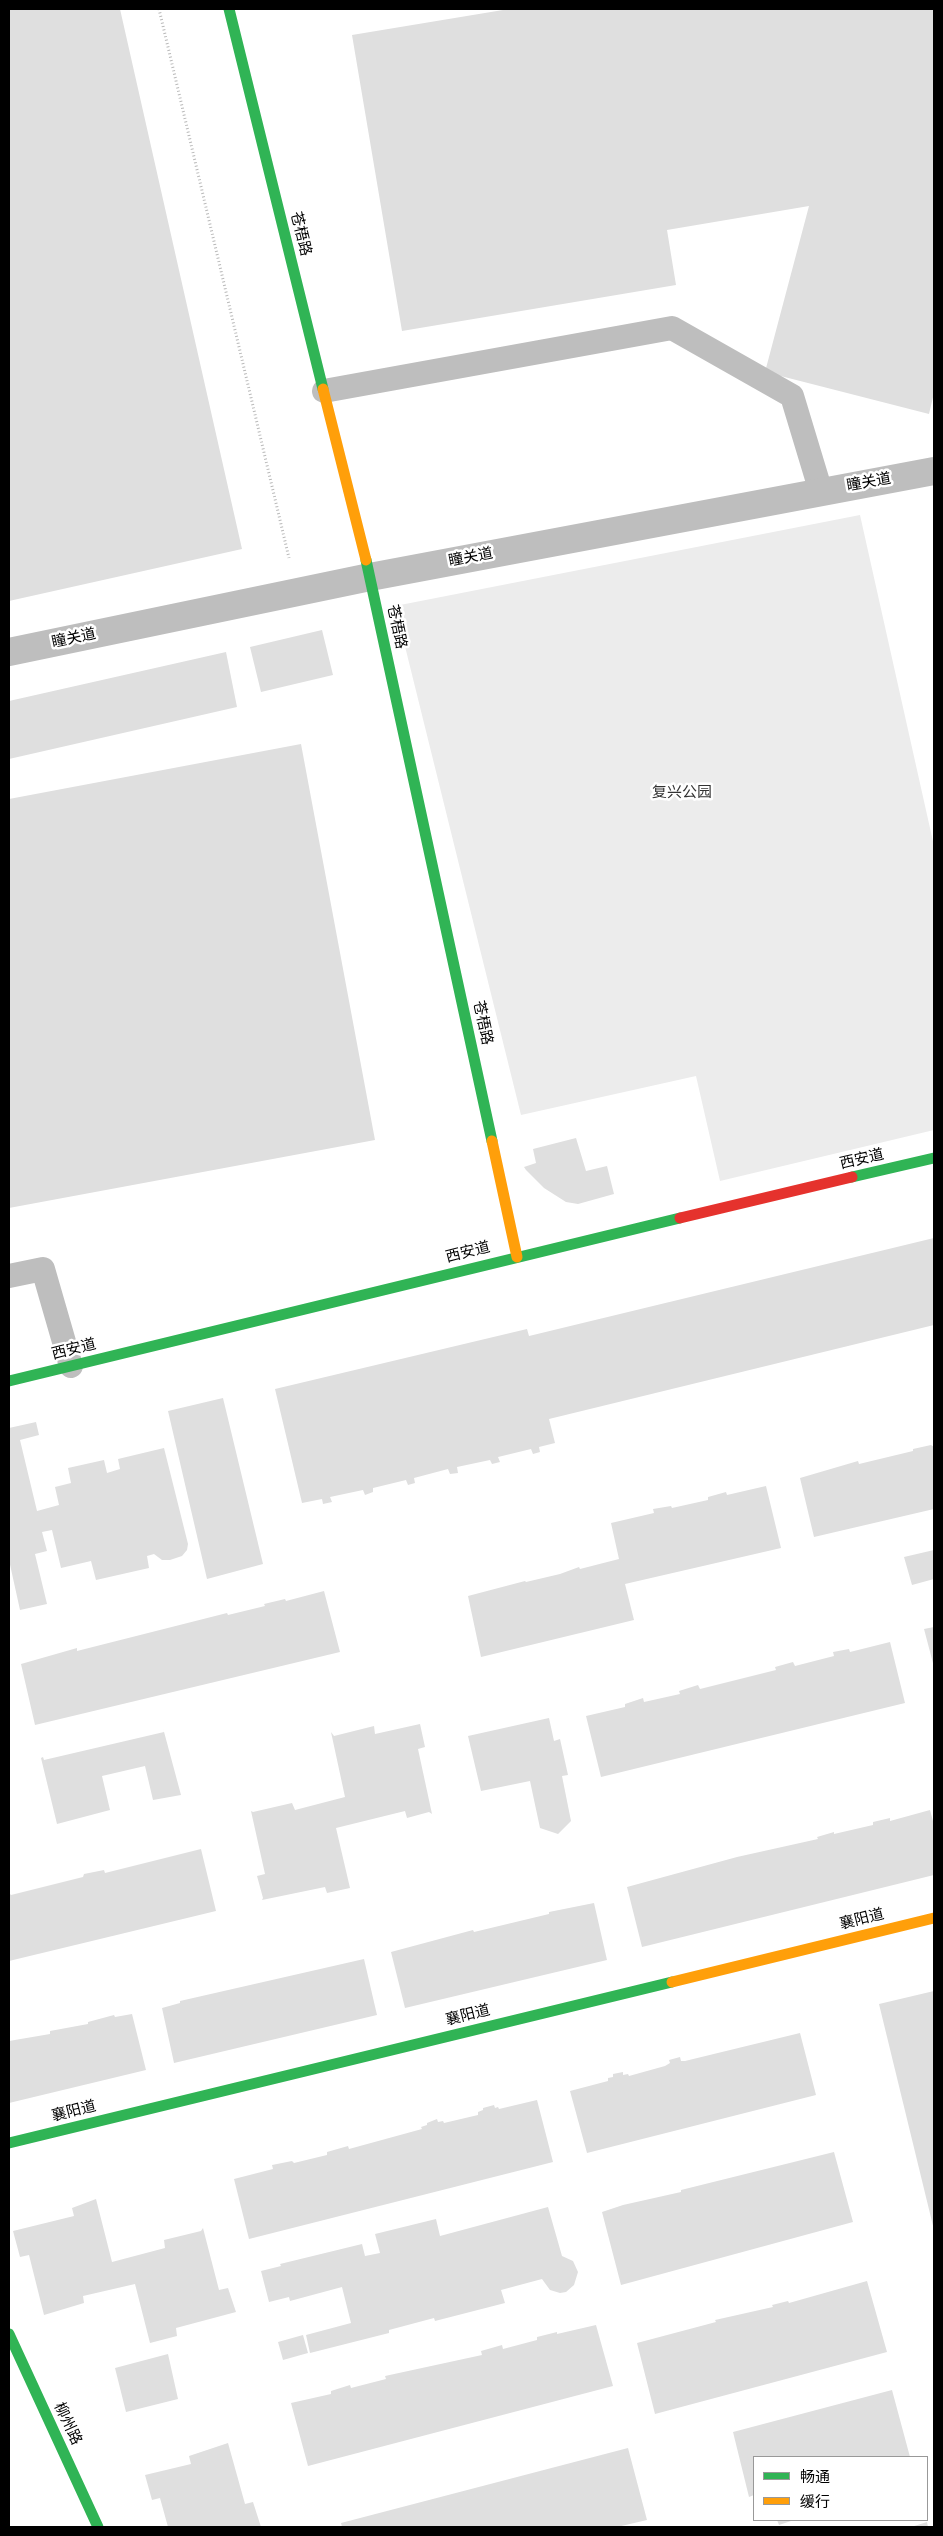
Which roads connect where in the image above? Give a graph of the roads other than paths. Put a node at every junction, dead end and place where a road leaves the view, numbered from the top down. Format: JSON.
{"nodes":[{"id":1,"x":229,"y":9,"type":"edge"},
{"id":2,"x":324,"y":391,"type":"junction"},
{"id":3,"x":934,"y":471,"type":"edge"},
{"id":4,"x":821,"y":492,"type":"junction"},
{"id":5,"x":370,"y":578,"type":"junction"},
{"id":6,"x":9,"y":652,"type":"edge"},
{"id":7,"x":934,"y":1158,"type":"edge"},
{"id":8,"x":516,"y":1256,"type":"junction"},
{"id":9,"x":9,"y":1276,"type":"edge"},
{"id":10,"x":71,"y":1366,"type":"junction"},
{"id":11,"x":9,"y":1381,"type":"edge"},
{"id":12,"x":934,"y":1918,"type":"edge"},
{"id":13,"x":9,"y":2143,"type":"edge"},
{"id":14,"x":9,"y":2334,"type":"edge"},
{"id":15,"x":98,"y":2527,"type":"edge"}],
"edges":[{"from":1,"to":2,"type":"street","name":"苍梧路"},
{"from":2,"to":4,"type":"lane"},
{"from":2,"to":5,"type":"street","name":"苍梧路"},
{"from":3,"to":4,"type":"street","name":"瞳关道"},
{"from":4,"to":5,"type":"street","name":"瞳关道"},
{"from":5,"to":6,"type":"street","name":"瞳关道"},
{"from":5,"to":8,"type":"street","name":"苍梧路"},
{"from":7,"to":8,"type":"street","name":"西安道"},
{"from":8,"to":10,"type":"street","name":"西安道"},
{"from":9,"to":10,"type":"lane"},
{"from":10,"to":11,"type":"street","name":"西安道"},
{"from":12,"to":13,"type":"street","name":"襄阳道"},
{"from":14,"to":15,"type":"street","name":"柳州路"}]}
